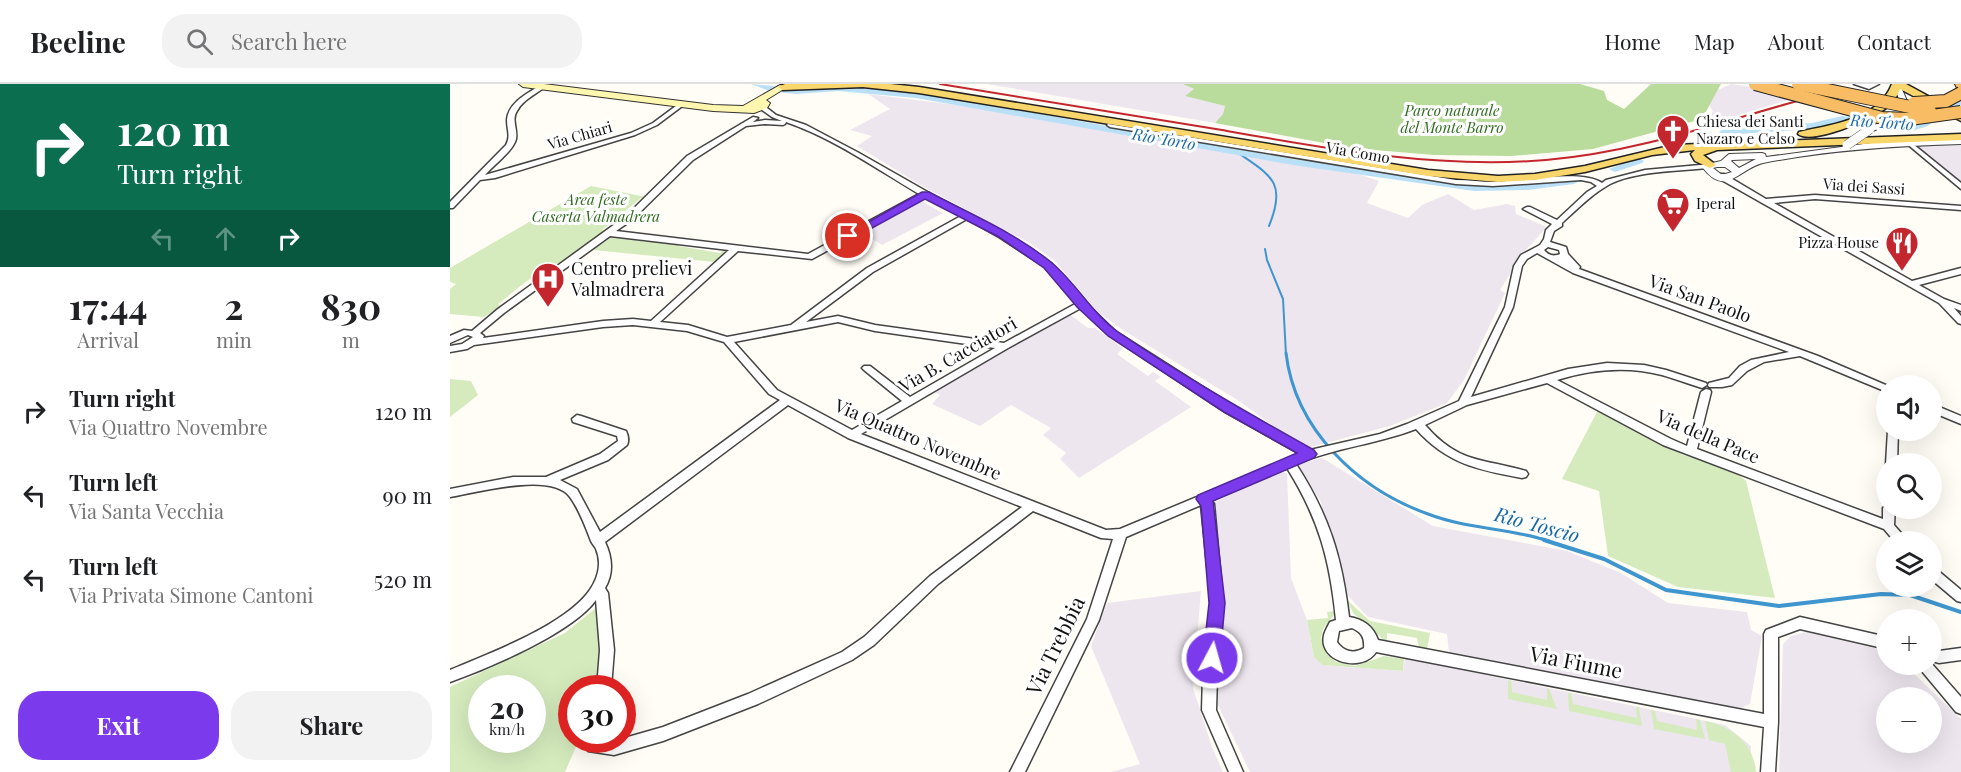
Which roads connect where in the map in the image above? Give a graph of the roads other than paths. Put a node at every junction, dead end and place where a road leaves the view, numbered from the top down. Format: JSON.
{"nodes":[{"id":1,"x":523,"y":84,"type":"edge"},
{"id":2,"x":863,"y":84,"type":"edge"},
{"id":3,"x":901,"y":84,"type":"edge"},
{"id":4,"x":1756,"y":84,"type":"edge"},
{"id":5,"x":1798,"y":84,"type":"edge"},
{"id":6,"x":1806,"y":84,"type":"edge"},
{"id":7,"x":1857,"y":84,"type":"edge"},
{"id":8,"x":1876,"y":84,"type":"edge"},
{"id":9,"x":538,"y":85,"type":"edge"},
{"id":10,"x":1898,"y":85,"type":"edge"},
{"id":11,"x":779,"y":87,"type":"edge"},
{"id":12,"x":1961,"y":93,"type":"edge"},
{"id":13,"x":1920,"y":97,"type":"junction"},
{"id":14,"x":682,"y":104,"type":"junction"},
{"id":15,"x":1012,"y":104,"type":"junction"},
{"id":16,"x":764,"y":105,"type":"junction"},
{"id":17,"x":751,"y":108,"type":"junction"},
{"id":18,"x":1906,"y":108,"type":"junction"},
{"id":19,"x":774,"y":116,"type":"junction"},
{"id":20,"x":1959,"y":116,"type":"edge"},
{"id":21,"x":766,"y":122,"type":"junction"},
{"id":22,"x":792,"y":123,"type":"junction"},
{"id":23,"x":1110,"y":125,"type":"joint"},
{"id":24,"x":732,"y":131,"type":"junction"},
{"id":25,"x":1961,"y":137,"type":"edge"},
{"id":26,"x":1780,"y":138,"type":"junction"},
{"id":27,"x":1908,"y":142,"type":"junction"},
{"id":28,"x":1796,"y":143,"type":"junction"},
{"id":29,"x":1741,"y":157,"type":"junction"},
{"id":30,"x":1713,"y":169,"type":"junction"},
{"id":31,"x":1737,"y":170,"type":"junction"},
{"id":32,"x":478,"y":178,"type":"junction"},
{"id":33,"x":1601,"y":186,"type":"junction"},
{"id":34,"x":1742,"y":186,"type":"junction"},
{"id":35,"x":1961,"y":187,"type":"edge"},
{"id":36,"x":925,"y":195,"type":"junction"},
{"id":37,"x":1766,"y":201,"type":"junction"},
{"id":38,"x":450,"y":206,"type":"edge"},
{"id":39,"x":1961,"y":208,"type":"edge"},
{"id":40,"x":1527,"y":209,"type":"dead end"},
{"id":41,"x":967,"y":216,"type":"junction"},
{"id":42,"x":1557,"y":225,"type":"junction"},
{"id":43,"x":609,"y":233,"type":"junction"},
{"id":44,"x":1541,"y":247,"type":"junction"},
{"id":45,"x":736,"y":248,"type":"junction"},
{"id":46,"x":1562,"y":251,"type":"junction"},
{"id":47,"x":1550,"y":257,"type":"junction"},
{"id":48,"x":1521,"y":262,"type":"junction"},
{"id":49,"x":1961,"y":271,"type":"edge"},
{"id":50,"x":1589,"y":275,"type":"junction"},
{"id":51,"x":1911,"y":284,"type":"junction"},
{"id":52,"x":1941,"y":301,"type":"junction"},
{"id":53,"x":1082,"y":304,"type":"junction"},
{"id":54,"x":1961,"y":308,"type":"edge"},
{"id":55,"x":501,"y":311,"type":"junction"},
{"id":56,"x":1961,"y":321,"type":"edge"},
{"id":57,"x":653,"y":324,"type":"junction"},
{"id":58,"x":794,"y":327,"type":"junction"},
{"id":59,"x":475,"y":337,"type":"junction"},
{"id":60,"x":727,"y":340,"type":"junction"},
{"id":61,"x":453,"y":342,"type":"edge"},
{"id":62,"x":1005,"y":346,"type":"junction"},
{"id":63,"x":1800,"y":353,"type":"junction"},
{"id":64,"x":867,"y":368,"type":"dead end"},
{"id":65,"x":1548,"y":379,"type":"junction"},
{"id":66,"x":1876,"y":384,"type":"edge"},
{"id":67,"x":1707,"y":387,"type":"junction"},
{"id":68,"x":789,"y":400,"type":"junction"},
{"id":69,"x":909,"y":402,"type":"junction"},
{"id":70,"x":1463,"y":402,"type":"junction"},
{"id":71,"x":1942,"y":412,"type":"edge"},
{"id":72,"x":577,"y":419,"type":"dead end"},
{"id":73,"x":1961,"y":420,"type":"edge"},
{"id":74,"x":1418,"y":424,"type":"junction"},
{"id":75,"x":852,"y":435,"type":"junction"},
{"id":76,"x":1691,"y":452,"type":"junction"},
{"id":77,"x":1310,"y":454,"type":"junction"},
{"id":78,"x":1289,"y":462,"type":"junction"},
{"id":79,"x":1522,"y":474,"type":"dead end"},
{"id":80,"x":548,"y":481,"type":"junction"},
{"id":81,"x":450,"y":493,"type":"edge"},
{"id":82,"x":1203,"y":499,"type":"junction"},
{"id":83,"x":1032,"y":506,"type":"junction"},
{"id":84,"x":1888,"y":519,"type":"edge"},
{"id":85,"x":1888,"y":526,"type":"junction"},
{"id":86,"x":1893,"y":531,"type":"edge"},
{"id":87,"x":1121,"y":534,"type":"junction"},
{"id":88,"x":597,"y":541,"type":"junction"},
{"id":89,"x":1942,"y":581,"type":"edge"},
{"id":90,"x":598,"y":590,"type":"junction"},
{"id":91,"x":1961,"y":597,"type":"edge"},
{"id":92,"x":1343,"y":622,"type":"junction"},
{"id":93,"x":1876,"y":640,"type":"edge"},
{"id":94,"x":1372,"y":645,"type":"junction"},
{"id":95,"x":1961,"y":654,"type":"edge"},
{"id":96,"x":1942,"y":657,"type":"edge"},
{"id":97,"x":605,"y":675,"type":"edge"},
{"id":98,"x":1933,"y":675,"type":"edge"},
{"id":99,"x":450,"y":676,"type":"edge"},
{"id":100,"x":1961,"y":707,"type":"edge"},
{"id":101,"x":1771,"y":722,"type":"junction"},
{"id":102,"x":636,"y":742,"type":"edge"},
{"id":103,"x":1017,"y":772,"type":"edge"},
{"id":104,"x":1236,"y":772,"type":"edge"},
{"id":105,"x":1768,"y":772,"type":"edge"}],
"edges":[{"from":1,"to":9,"type":"main road"},
{"from":2,"to":11,"type":"main road"},
{"from":2,"to":15,"type":"main road"},
{"from":3,"to":26,"type":"main road"},
{"from":4,"to":20,"type":"highway","bridge":true},
{"from":5,"to":20,"type":"highway","bridge":true},
{"from":6,"to":12,"type":"highway","bridge":true},
{"from":7,"to":8,"type":"street"},
{"from":9,"to":14,"type":"main road"},
{"from":9,"to":32,"type":"street"},
{"from":10,"to":13,"type":"main road"},
{"from":10,"to":18,"type":"street"},
{"from":10,"to":26,"type":"main road"},
{"from":11,"to":16,"type":"main road"},
{"from":11,"to":17,"type":"main road"},
{"from":13,"to":18,"type":"street"},
{"from":13,"to":20,"type":"main road","bridge":true},
{"from":14,"to":17,"type":"main road"},
{"from":14,"to":32,"type":"street","name":"Via Chiari"},
{"from":15,"to":23,"type":"main road"},
{"from":15,"to":28,"type":"main road"},
{"from":16,"to":17,"type":"main road"},
{"from":16,"to":19,"type":"street"},
{"from":17,"to":21,"type":"street"},
{"from":17,"to":24,"type":"street"},
{"from":18,"to":29,"type":"street","bridge":true},
{"from":19,"to":21,"type":"street"},
{"from":19,"to":22,"type":"street"},
{"from":21,"to":22,"type":"street"},
{"from":21,"to":24,"type":"street"},
{"from":22,"to":36,"type":"street"},
{"from":23,"to":33,"type":"street","name":"Via Como"},
{"from":24,"to":43,"type":"street"},
{"from":25,"to":26,"type":"main road"},
{"from":25,"to":27,"type":"street"},
{"from":25,"to":28,"type":"main road"},
{"from":27,"to":31,"type":"street"},
{"from":27,"to":35,"type":"street"},
{"from":28,"to":30,"type":"main road"},
{"from":29,"to":30,"type":"street"},
{"from":29,"to":31,"type":"street"},
{"from":30,"to":31,"type":"street"},
{"from":30,"to":33,"type":"street"},
{"from":30,"to":34,"type":"street"},
{"from":31,"to":34,"type":"street"},
{"from":32,"to":38,"type":"street"},
{"from":33,"to":42,"type":"street"},
{"from":34,"to":37,"type":"street"},
{"from":36,"to":41,"type":"street"},
{"from":36,"to":45,"type":"street"},
{"from":37,"to":39,"type":"street","name":"Via dei Sassi"},
{"from":37,"to":51,"type":"street"},
{"from":40,"to":42,"type":"street"},
{"from":41,"to":53,"type":"street"},
{"from":41,"to":58,"type":"street"},
{"from":42,"to":44,"type":"street"},
{"from":42,"to":46,"type":"street"},
{"from":43,"to":45,"type":"street"},
{"from":43,"to":55,"type":"street"},
{"from":44,"to":46,"type":"street"},
{"from":44,"to":47,"type":"street","name":"Via San Paolo"},
{"from":44,"to":48,"type":"street"},
{"from":45,"to":57,"type":"street"},
{"from":46,"to":47,"type":"street"},
{"from":46,"to":50,"type":"street","name":"Via San Paolo"},
{"from":47,"to":48,"type":"street"},
{"from":47,"to":50,"type":"street","name":"Via San Paolo"},
{"from":48,"to":70,"type":"street"},
{"from":49,"to":51,"type":"street"},
{"from":50,"to":63,"type":"street","name":"Via San Paolo"},
{"from":51,"to":52,"type":"street"},
{"from":52,"to":54,"type":"street"},
{"from":52,"to":56,"type":"street"},
{"from":53,"to":62,"type":"street","name":"Via B. Cacciatori"},
{"from":53,"to":77,"type":"street"},
{"from":55,"to":59,"type":"street"},
{"from":55,"to":61,"type":"street"},
{"from":57,"to":59,"type":"street"},
{"from":57,"to":60,"type":"street"},
{"from":58,"to":60,"type":"street"},
{"from":58,"to":62,"type":"street"},
{"from":59,"to":61,"type":"street"},
{"from":59,"to":61,"type":"street"},
{"from":60,"to":68,"type":"street","name":"Via Quattro Novembre"},
{"from":62,"to":69,"type":"street","name":"Via B. Cacciatori"},
{"from":63,"to":66,"type":"street","name":"Via San Paolo"},
{"from":63,"to":67,"type":"street"},
{"from":64,"to":69,"type":"street"},
{"from":65,"to":67,"type":"street"},
{"from":65,"to":70,"type":"street"},
{"from":65,"to":76,"type":"street","name":"Via della Pace"},
{"from":67,"to":76,"type":"street"},
{"from":68,"to":75,"type":"street","name":"Via Quattro Novembre"},
{"from":68,"to":88,"type":"street"},
{"from":69,"to":75,"type":"street","name":"Via B. Cacciatori"},
{"from":70,"to":74,"type":"street"},
{"from":71,"to":73,"type":"street"},
{"from":72,"to":80,"type":"street"},
{"from":74,"to":77,"type":"street"},
{"from":74,"to":79,"type":"street"},
{"from":75,"to":83,"type":"street","name":"Via Quattro Novembre"},
{"from":76,"to":85,"type":"street","name":"Via della Pace"},
{"from":77,"to":78,"type":"street"},
{"from":78,"to":82,"type":"street"},
{"from":78,"to":92,"type":"street"},
{"from":80,"to":81,"type":"street"},
{"from":80,"to":88,"type":"street"},
{"from":82,"to":87,"type":"street"},
{"from":82,"to":104,"type":"street"},
{"from":83,"to":87,"type":"street","name":"Via Quattro Novembre"},
{"from":83,"to":102,"type":"street"},
{"from":84,"to":85,"type":"street"},
{"from":85,"to":86,"type":"street","name":"Via della Pace"},
{"from":87,"to":103,"type":"street","name":"Via Trebbia"},
{"from":88,"to":90,"type":"street"},
{"from":89,"to":91,"type":"street"},
{"from":90,"to":97,"type":"street"},
{"from":90,"to":99,"type":"street"},
{"from":92,"to":94,"type":"street"},
{"from":92,"to":94,"type":"street"},
{"from":93,"to":101,"type":"street"},
{"from":94,"to":101,"type":"street","name":"Via Fiume"},
{"from":95,"to":96,"type":"street"},
{"from":98,"to":100,"type":"street"},
{"from":101,"to":105,"type":"street"}]}
